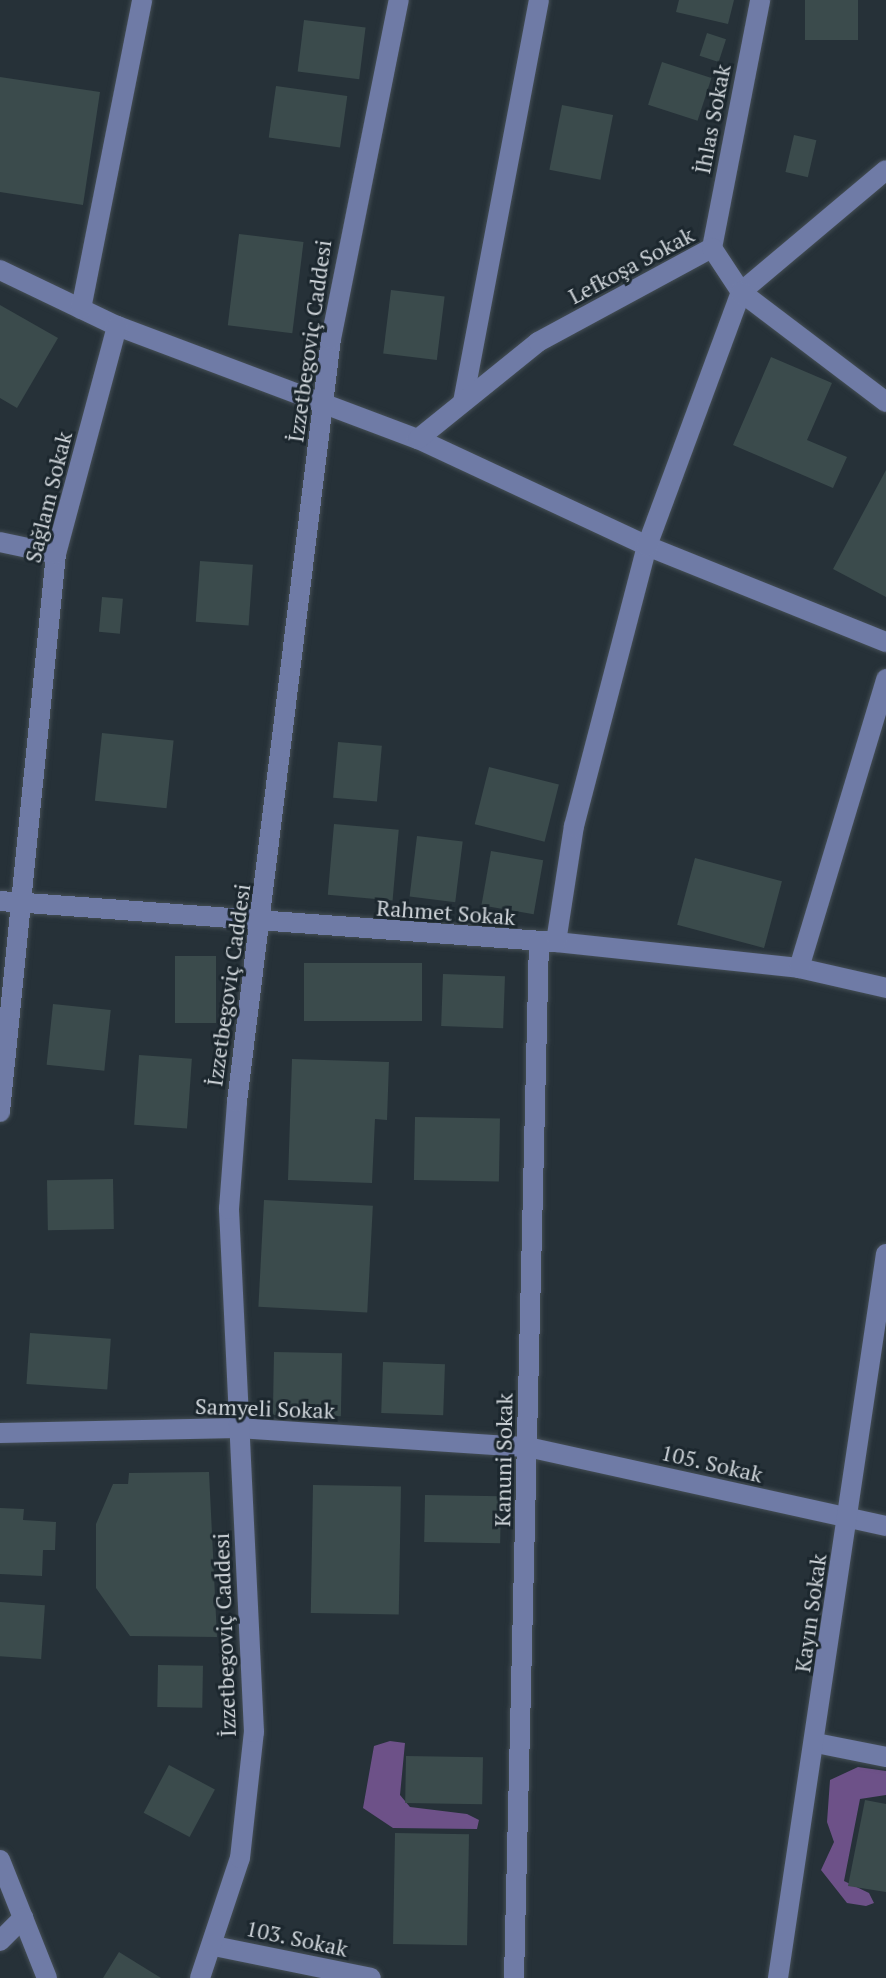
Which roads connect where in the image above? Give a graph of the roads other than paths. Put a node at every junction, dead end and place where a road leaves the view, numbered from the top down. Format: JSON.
{"nodes":[{"id":1,"x":142,"y":0,"type":"edge"},
{"id":2,"x":399,"y":0,"type":"edge"},
{"id":3,"x":539,"y":0,"type":"edge"},
{"id":4,"x":760,"y":0,"type":"edge"},
{"id":5,"x":886,"y":170,"type":"edge"},
{"id":6,"x":712,"y":248,"type":"junction"},
{"id":7,"x":0,"y":270,"type":"edge"},
{"id":8,"x":741,"y":292,"type":"junction"},
{"id":9,"x":81,"y":309,"type":"junction"},
{"id":10,"x":117,"y":326,"type":"junction"},
{"id":11,"x":463,"y":402,"type":"junction"},
{"id":12,"x":886,"y":402,"type":"edge"},
{"id":13,"x":322,"y":406,"type":"junction"},
{"id":14,"x":418,"y":439,"type":"junction"},
{"id":15,"x":0,"y":542,"type":"edge"},
{"id":16,"x":647,"y":546,"type":"junction"},
{"id":17,"x":56,"y":554,"type":"junction"},
{"id":18,"x":886,"y":642,"type":"edge"},
{"id":19,"x":886,"y":679,"type":"edge"},
{"id":20,"x":0,"y":901,"type":"edge"},
{"id":21,"x":26,"y":904,"type":"junction"},
{"id":22,"x":262,"y":923,"type":"junction"},
{"id":23,"x":547,"y":943,"type":"junction"},
{"id":24,"x":799,"y":968,"type":"junction"},
{"id":25,"x":886,"y":988,"type":"edge"},
{"id":26,"x":0,"y":1112,"type":"edge"},
{"id":27,"x":886,"y":1261,"type":"edge"},
{"id":28,"x":238,"y":1428,"type":"junction"},
{"id":29,"x":0,"y":1433,"type":"edge"},
{"id":30,"x":527,"y":1447,"type":"junction"},
{"id":31,"x":847,"y":1518,"type":"junction"},
{"id":32,"x":886,"y":1526,"type":"edge"},
{"id":33,"x":816,"y":1743,"type":"junction"},
{"id":34,"x":886,"y":1757,"type":"edge"},
{"id":35,"x":0,"y":1860,"type":"edge"},
{"id":36,"x":23,"y":1918,"type":"junction"},
{"id":37,"x":0,"y":1941,"type":"edge"},
{"id":38,"x":214,"y":1946,"type":"junction"},
{"id":39,"x":47,"y":1978,"type":"edge"},
{"id":40,"x":200,"y":1978,"type":"edge"},
{"id":41,"x":371,"y":1978,"type":"edge"},
{"id":42,"x":514,"y":1978,"type":"edge"},
{"id":43,"x":778,"y":1978,"type":"edge"}],
"edges":[{"from":1,"to":9,"type":"street"},
{"from":2,"to":13,"type":"street","name":"İzzetbegoviç Caddesi"},
{"from":3,"to":11,"type":"street"},
{"from":4,"to":6,"type":"street","name":"İhlas Sokak"},
{"from":5,"to":8,"type":"street"},
{"from":6,"to":8,"type":"street","name":"Lefkoşa Sokak"},
{"from":6,"to":11,"type":"street","name":"Lefkoşa Sokak"},
{"from":7,"to":9,"type":"street"},
{"from":8,"to":12,"type":"street","name":"Lefkoşa Sokak"},
{"from":8,"to":16,"type":"street","name":"Kanuni Sokak"},
{"from":9,"to":10,"type":"street"},
{"from":10,"to":13,"type":"street"},
{"from":10,"to":17,"type":"street","name":"Sağlam Sokak"},
{"from":11,"to":14,"type":"street","name":"Lefkoşa Sokak"},
{"from":13,"to":14,"type":"street"},
{"from":13,"to":22,"type":"street","name":"İzzetbegoviç Caddesi"},
{"from":14,"to":16,"type":"street"},
{"from":15,"to":17,"type":"street"},
{"from":16,"to":18,"type":"street"},
{"from":16,"to":23,"type":"street","name":"Kanuni Sokak"},
{"from":17,"to":21,"type":"street","name":"Sağlam Sokak"},
{"from":19,"to":24,"type":"street"},
{"from":20,"to":21,"type":"street","name":"Rahmet Sokak"},
{"from":21,"to":22,"type":"street","name":"Rahmet Sokak"},
{"from":21,"to":26,"type":"street","name":"Sağlam Sokak"},
{"from":22,"to":23,"type":"street","name":"Rahmet Sokak"},
{"from":22,"to":28,"type":"street","name":"İzzetbegoviç Caddesi"},
{"from":23,"to":24,"type":"street","name":"Rahmet Sokak"},
{"from":23,"to":30,"type":"street","name":"Kanuni Sokak"},
{"from":24,"to":25,"type":"street","name":"Rahmet Sokak"},
{"from":27,"to":31,"type":"street","name":"Kayın Sokak"},
{"from":28,"to":29,"type":"street","name":"Samyeli Sokak"},
{"from":28,"to":30,"type":"street","name":"Samyeli Sokak"},
{"from":28,"to":38,"type":"street","name":"İzzetbegoviç Caddesi"},
{"from":30,"to":31,"type":"street","name":"105. Sokak"},
{"from":30,"to":42,"type":"street","name":"Kanuni Sokak"},
{"from":31,"to":32,"type":"street","name":"105. Sokak"},
{"from":31,"to":33,"type":"street","name":"Kayın Sokak"},
{"from":33,"to":34,"type":"street"},
{"from":33,"to":43,"type":"street","name":"Kayın Sokak"},
{"from":35,"to":36,"type":"street"},
{"from":36,"to":37,"type":"street"},
{"from":36,"to":39,"type":"street"},
{"from":38,"to":40,"type":"street","name":"İzzetbegoviç Caddesi"},
{"from":38,"to":41,"type":"street","name":"103. Sokak"}]}
